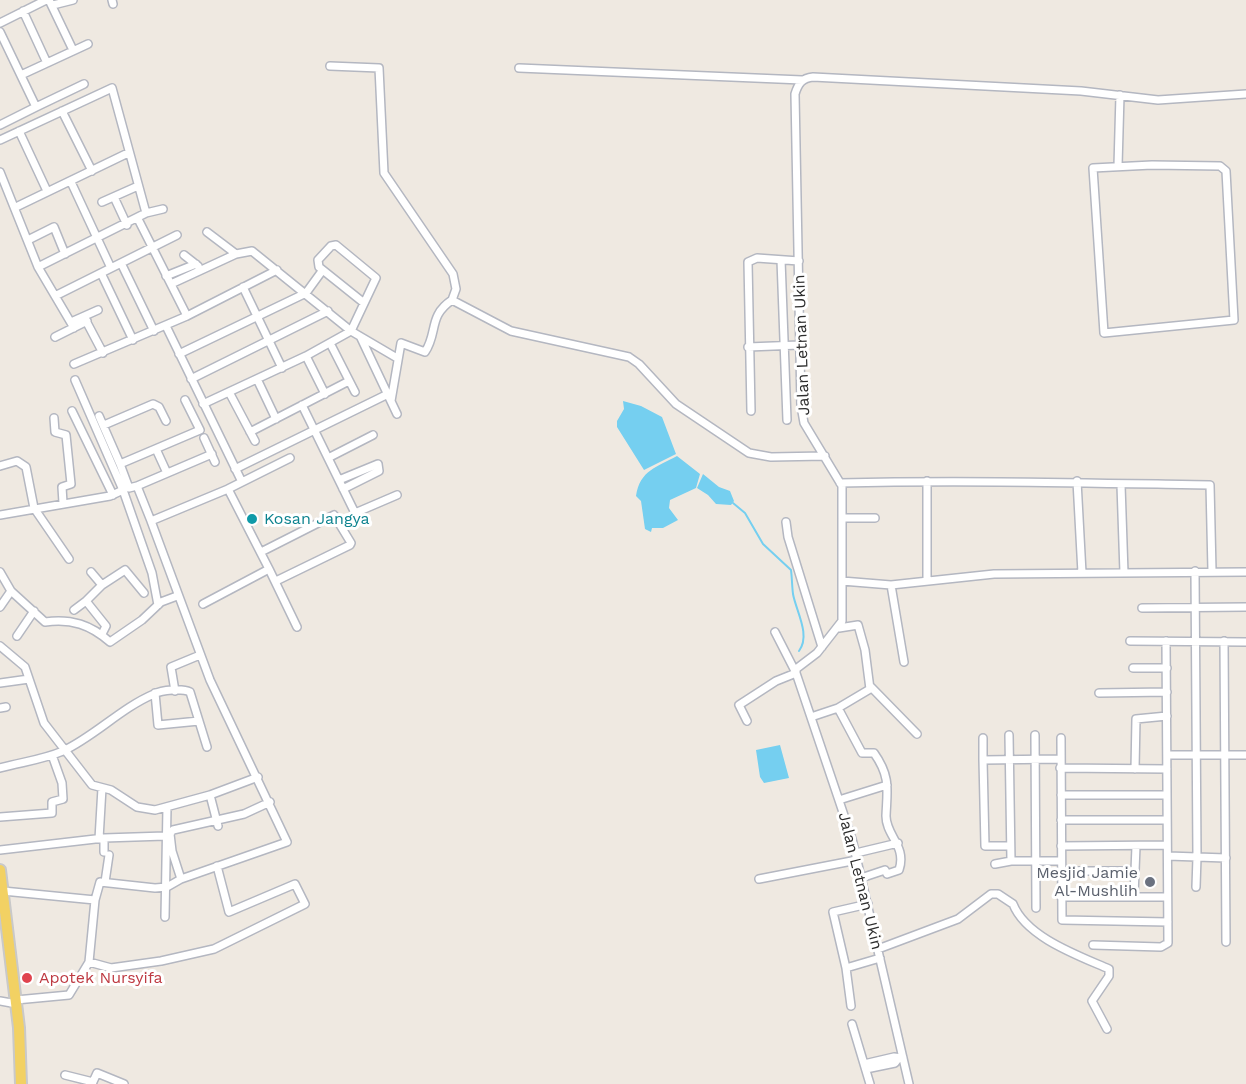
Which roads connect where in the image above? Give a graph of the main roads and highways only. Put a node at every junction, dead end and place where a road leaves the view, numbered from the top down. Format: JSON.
{"nodes":[{"id":1,"x":0,"y":870,"type":"edge"},
{"id":2,"x":3,"y":917,"type":"edge"},
{"id":3,"x":5,"y":951,"type":"edge"},
{"id":4,"x":21,"y":1084,"type":"edge"}],
"edges":[{"from":1,"to":2,"type":"main road"},
{"from":2,"to":3,"type":"main road"},
{"from":3,"to":4,"type":"main road"}]}
